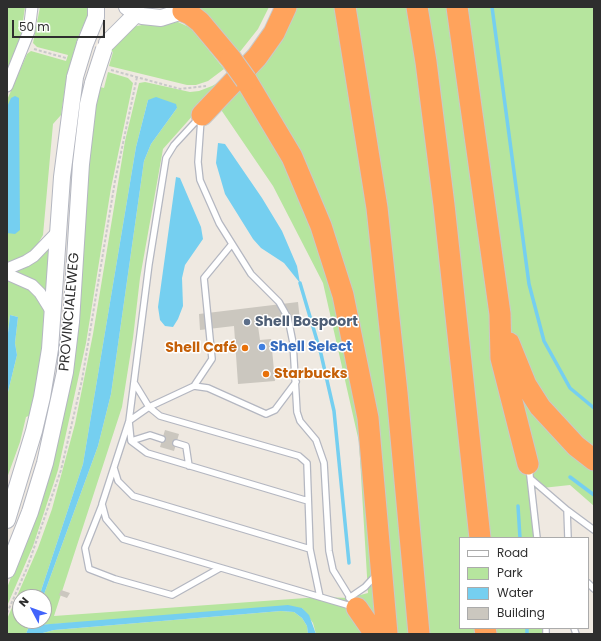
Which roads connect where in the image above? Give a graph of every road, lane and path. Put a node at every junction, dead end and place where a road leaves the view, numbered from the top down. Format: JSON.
{"nodes":[{"id":1,"x":32,"y":7,"type":"edge"},
{"id":2,"x":286,"y":7,"type":"edge"},
{"id":3,"x":345,"y":7,"type":"edge"},
{"id":4,"x":417,"y":7,"type":"edge"},
{"id":5,"x":457,"y":7,"type":"edge"},
{"id":6,"x":130,"y":9,"type":"edge"},
{"id":7,"x":185,"y":9,"type":"edge"},
{"id":8,"x":100,"y":10,"type":"edge"},
{"id":9,"x":7,"y":86,"type":"edge"},
{"id":10,"x":202,"y":115,"type":"junction"},
{"id":11,"x":59,"y":230,"type":"junction"},
{"id":12,"x":232,"y":244,"type":"junction"},
{"id":13,"x":7,"y":269,"type":"edge"},
{"id":14,"x":7,"y":274,"type":"edge"},
{"id":15,"x":53,"y":314,"type":"junction"},
{"id":16,"x":500,"y":314,"type":"junction"},
{"id":17,"x":296,"y":382,"type":"junction"},
{"id":18,"x":135,"y":384,"type":"junction"},
{"id":19,"x":194,"y":386,"type":"junction"},
{"id":20,"x":149,"y":407,"type":"junction"},
{"id":21,"x":129,"y":421,"type":"junction"},
{"id":22,"x":162,"y":439,"type":"dead end"},
{"id":23,"x":131,"y":441,"type":"junction"},
{"id":24,"x":176,"y":443,"type":"dead end"},
{"id":25,"x":594,"y":460,"type":"edge"},
{"id":26,"x":189,"y":466,"type":"junction"},
{"id":27,"x":114,"y":468,"type":"junction"},
{"id":28,"x":530,"y":472,"type":"junction"},
{"id":29,"x":308,"y":501,"type":"junction"},
{"id":30,"x":102,"y":504,"type":"junction"},
{"id":31,"x":567,"y":510,"type":"junction"},
{"id":32,"x":7,"y":520,"type":"edge"},
{"id":33,"x":594,"y":530,"type":"edge"},
{"id":34,"x":480,"y":537,"type":"edge"},
{"id":35,"x":537,"y":537,"type":"edge"},
{"id":36,"x":568,"y":537,"type":"edge"},
{"id":37,"x":310,"y":549,"type":"junction"},
{"id":38,"x":220,"y":568,"type":"junction"},
{"id":39,"x":382,"y":569,"type":"junction"},
{"id":40,"x":7,"y":570,"type":"edge"},
{"id":41,"x":320,"y":597,"type":"junction"},
{"id":42,"x":353,"y":603,"type":"junction"},
{"id":43,"x":376,"y":634,"type":"edge"},
{"id":44,"x":387,"y":634,"type":"edge"},
{"id":45,"x":419,"y":634,"type":"edge"}],
"edges":[{"from":1,"to":9,"type":"street"},
{"from":2,"to":10,"type":"highway"},
{"from":3,"to":45,"type":"highway"},
{"from":4,"to":34,"type":"highway"},
{"from":5,"to":16,"type":"highway"},
{"from":6,"to":7,"type":"main road"},
{"from":6,"to":40,"type":"main road","name":"PROVINCIALEWEG","bridge":true},
{"from":7,"to":39,"type":"highway","bridge":true},
{"from":8,"to":11,"type":"main road","name":"PROVINCIALEWEG","bridge":true},
{"from":10,"to":12,"type":"lane"},
{"from":10,"to":18,"type":"lane"},
{"from":11,"to":13,"type":"street"},
{"from":11,"to":15,"type":"main road","name":"PROVINCIALEWEG"},
{"from":12,"to":17,"type":"lane"},
{"from":12,"to":19,"type":"lane"},
{"from":14,"to":15,"type":"street"},
{"from":15,"to":32,"type":"main road","name":"PROVINCIALEWEG"},
{"from":16,"to":25,"type":"highway"},
{"from":16,"to":28,"type":"highway"},
{"from":17,"to":19,"type":"lane"},
{"from":17,"to":42,"type":"lane"},
{"from":18,"to":20,"type":"lane"},
{"from":18,"to":21,"type":"lane"},
{"from":19,"to":20,"type":"lane"},
{"from":20,"to":21,"type":"lane"},
{"from":20,"to":29,"type":"lane"},
{"from":21,"to":23,"type":"lane"},
{"from":21,"to":27,"type":"lane"},
{"from":22,"to":23,"type":"lane"},
{"from":23,"to":26,"type":"lane"},
{"from":24,"to":26,"type":"lane"},
{"from":26,"to":29,"type":"lane"},
{"from":27,"to":30,"type":"lane"},
{"from":27,"to":37,"type":"lane"},
{"from":28,"to":31,"type":"lane"},
{"from":28,"to":35,"type":"lane"},
{"from":29,"to":37,"type":"lane"},
{"from":30,"to":38,"type":"lane"},
{"from":30,"to":38,"type":"lane"},
{"from":31,"to":33,"type":"lane"},
{"from":31,"to":36,"type":"lane"},
{"from":37,"to":41,"type":"lane"},
{"from":38,"to":41,"type":"lane"},
{"from":39,"to":42,"type":"lane"},
{"from":39,"to":44,"type":"highway"},
{"from":41,"to":42,"type":"lane"},
{"from":42,"to":43,"type":"highway"}]}
